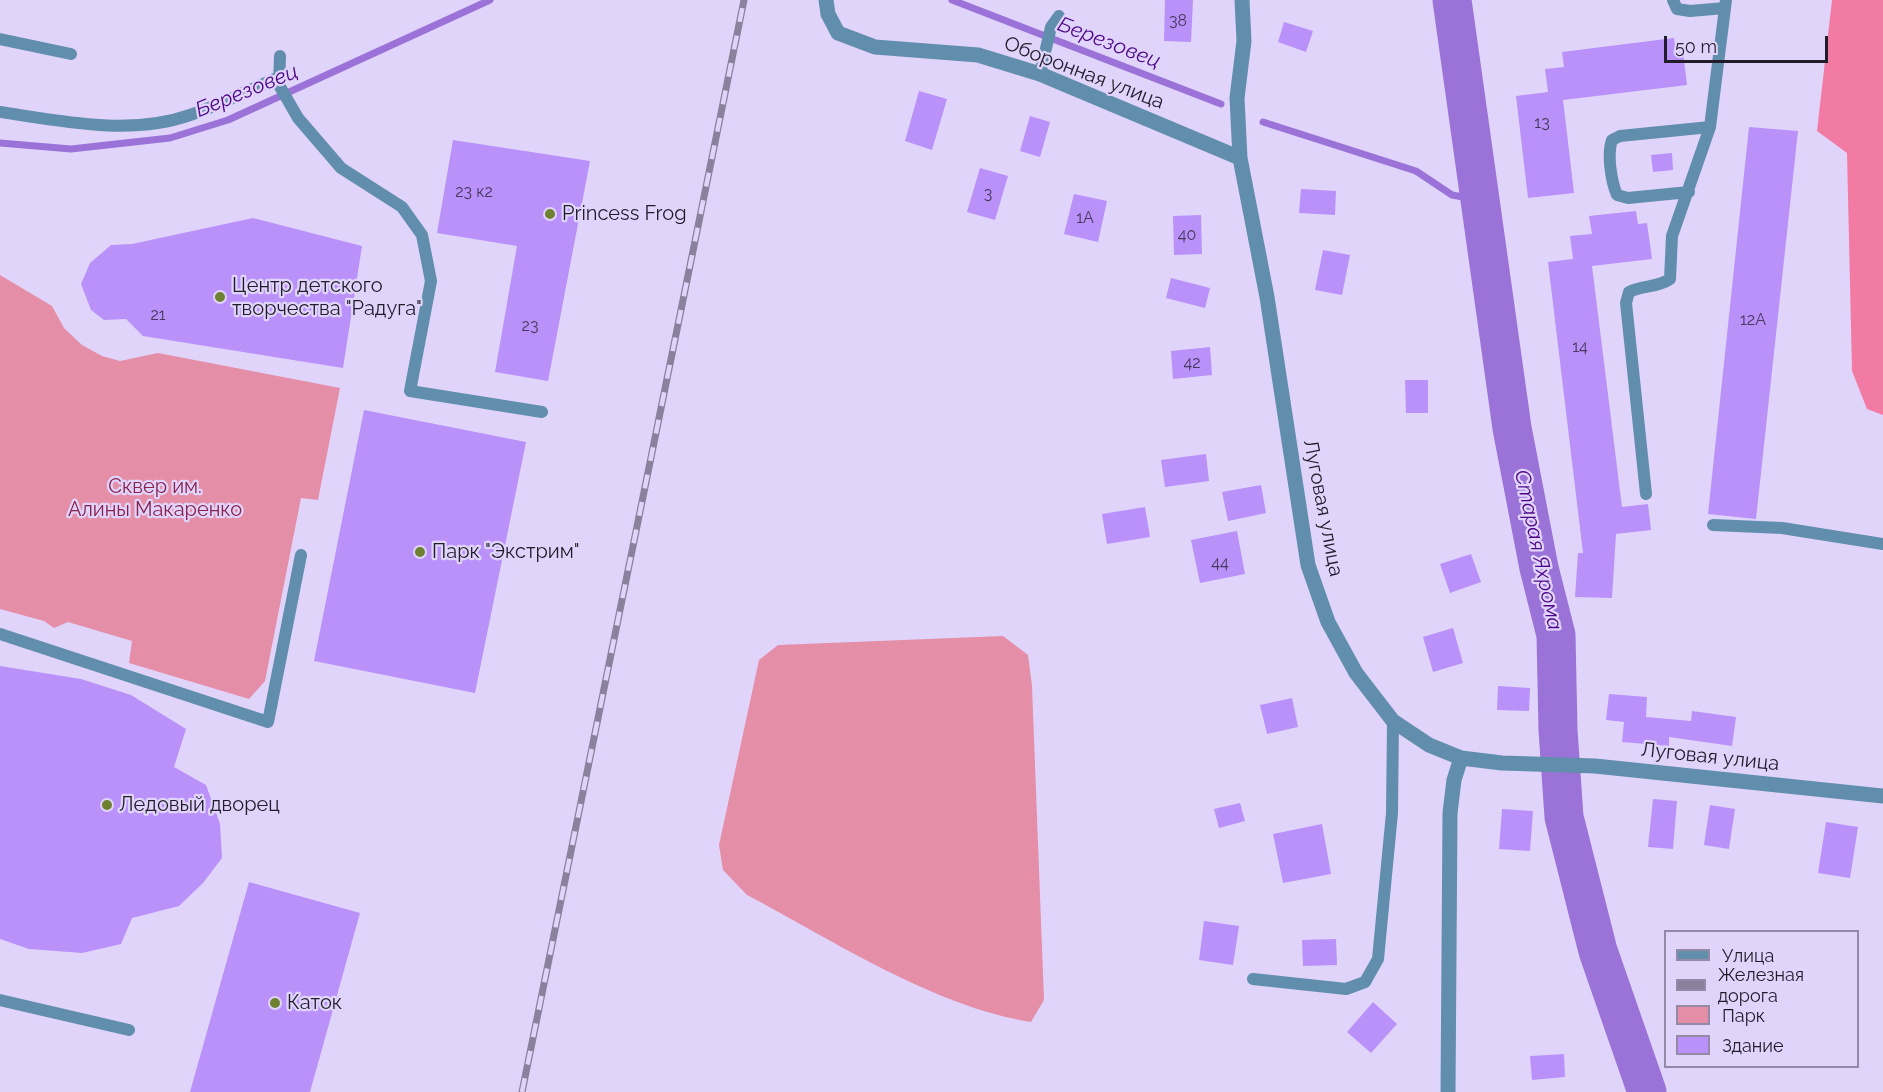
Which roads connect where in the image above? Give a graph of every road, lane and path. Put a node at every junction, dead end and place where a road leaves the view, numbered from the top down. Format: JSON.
{"nodes":[{"id":1,"x":826,"y":0,"type":"edge"},
{"id":2,"x":1242,"y":0,"type":"edge"},
{"id":3,"x":1673,"y":0,"type":"edge"},
{"id":4,"x":1726,"y":4,"type":"edge"},
{"id":5,"x":1059,"y":16,"type":"dead end"},
{"id":6,"x":0,"y":39,"type":"edge"},
{"id":7,"x":71,"y":54,"type":"dead end"},
{"id":8,"x":280,"y":56,"type":"dead end"},
{"id":9,"x":1040,"y":74,"type":"junction"},
{"id":10,"x":279,"y":81,"type":"junction"},
{"id":11,"x":0,"y":112,"type":"edge"},
{"id":12,"x":1710,"y":127,"type":"junction"},
{"id":13,"x":1240,"y":158,"type":"junction"},
{"id":14,"x":1689,"y":192,"type":"junction"},
{"id":15,"x":542,"y":412,"type":"dead end"},
{"id":16,"x":1646,"y":494,"type":"dead end"},
{"id":17,"x":1713,"y":525,"type":"dead end"},
{"id":18,"x":1883,"y":544,"type":"edge"},
{"id":19,"x":301,"y":555,"type":"dead end"},
{"id":20,"x":0,"y":634,"type":"edge"},
{"id":21,"x":1394,"y":721,"type":"junction"},
{"id":22,"x":1461,"y":758,"type":"junction"},
{"id":23,"x":1883,"y":796,"type":"edge"},
{"id":24,"x":1253,"y":979,"type":"dead end"},
{"id":25,"x":0,"y":1000,"type":"edge"},
{"id":26,"x":129,"y":1030,"type":"dead end"},
{"id":27,"x":1448,"y":1092,"type":"edge"}],
"edges":[{"from":1,"to":9,"type":"street","name":"Оборонная улица"},
{"from":2,"to":13,"type":"street","name":"Луговая улица"},
{"from":3,"to":4,"type":"lane"},
{"from":4,"to":12,"type":"lane"},
{"from":5,"to":9,"type":"lane"},
{"from":6,"to":7,"type":"lane"},
{"from":8,"to":10,"type":"lane"},
{"from":9,"to":13,"type":"street","name":"Оборонная улица"},
{"from":10,"to":11,"type":"lane"},
{"from":10,"to":15,"type":"lane"},
{"from":12,"to":14,"type":"lane"},
{"from":12,"to":14,"type":"lane"},
{"from":13,"to":21,"type":"street","name":"Луговая улица"},
{"from":14,"to":16,"type":"lane"},
{"from":17,"to":18,"type":"lane"},
{"from":19,"to":20,"type":"lane"},
{"from":21,"to":22,"type":"street","name":"Луговая улица"},
{"from":21,"to":24,"type":"lane"},
{"from":22,"to":23,"type":"street","name":"Луговая улица"},
{"from":22,"to":27,"type":"street"},
{"from":25,"to":26,"type":"lane"}]}
